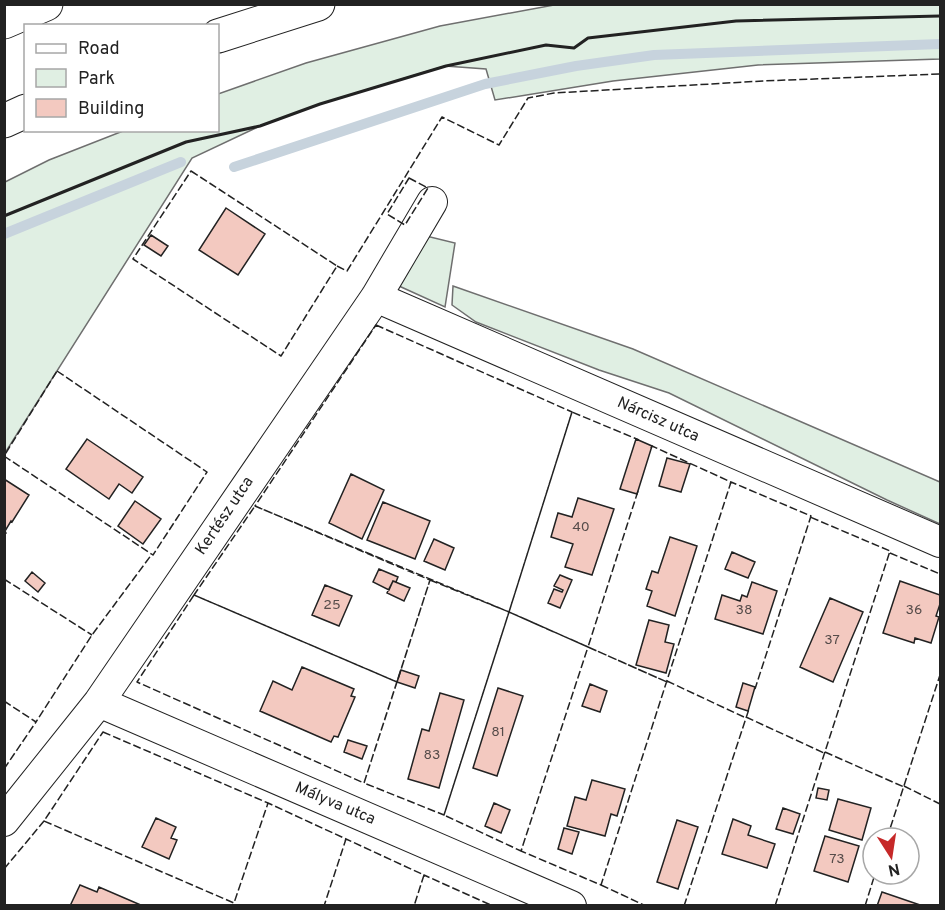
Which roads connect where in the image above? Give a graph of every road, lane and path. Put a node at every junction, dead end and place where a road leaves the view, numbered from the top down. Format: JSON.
{"nodes":[{"id":1,"x":46,"y":4,"type":"edge"},
{"id":2,"x":318,"y":4,"type":"edge"},
{"id":3,"x":4,"y":22,"type":"edge"},
{"id":4,"x":219,"y":36,"type":"edge"},
{"id":5,"x":24,"y":112,"type":"edge"},
{"id":6,"x":4,"y":121,"type":"edge"},
{"id":7,"x":432,"y":202,"type":"dead end"},
{"id":8,"x":376,"y":297,"type":"junction"},
{"id":9,"x":940,"y":542,"type":"edge"},
{"id":10,"x":99,"y":702,"type":"junction"},
{"id":11,"x":4,"y":821,"type":"edge"},
{"id":12,"x":571,"y":906,"type":"edge"}],
"edges":[{"from":1,"to":3,"type":"highway"},
{"from":2,"to":4,"type":"highway"},
{"from":5,"to":6,"type":"highway"},
{"from":7,"to":8,"type":"street","name":"Kertész utca"},
{"from":8,"to":9,"type":"street","name":"Nárcisz utca"},
{"from":8,"to":10,"type":"street","name":"Kertész utca"},
{"from":10,"to":11,"type":"street","name":"Kertész utca"},
{"from":10,"to":12,"type":"street","name":"Mályva utca"}]}
